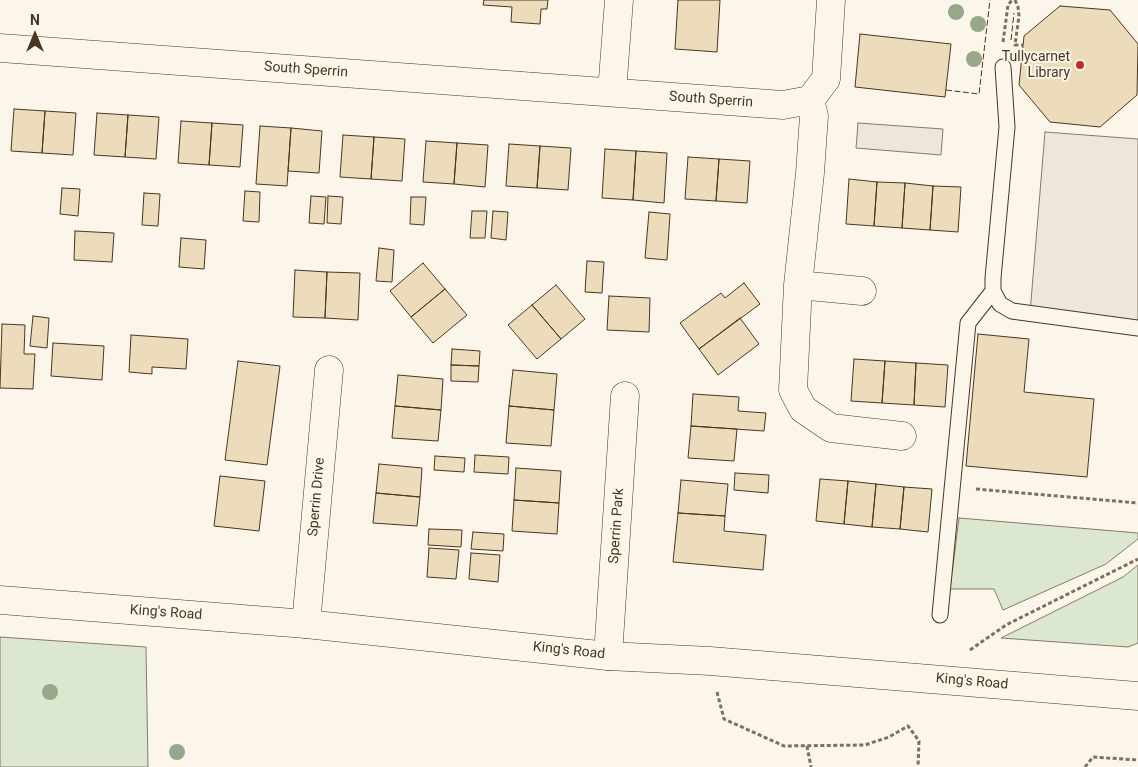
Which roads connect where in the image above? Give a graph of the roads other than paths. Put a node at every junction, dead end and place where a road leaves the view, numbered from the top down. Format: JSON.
{"nodes":[{"id":1,"x":619,"y":0,"type":"edge"},
{"id":2,"x":830,"y":0,"type":"edge"},
{"id":3,"x":0,"y":48,"type":"edge"},
{"id":4,"x":1004,"y":67,"type":"road end"},
{"id":5,"x":612,"y":92,"type":"junction"},
{"id":6,"x":810,"y":100,"type":"junction"},
{"id":7,"x":798,"y":285,"type":"junction"},
{"id":8,"x":862,"y":291,"type":"dead end"},
{"id":9,"x":994,"y":291,"type":"junction"},
{"id":10,"x":1138,"y":328,"type":"edge"},
{"id":11,"x":329,"y":370,"type":"dead end"},
{"id":12,"x":625,"y":396,"type":"dead end"},
{"id":13,"x":902,"y":436,"type":"dead end"},
{"id":14,"x":0,"y":600,"type":"edge"},
{"id":15,"x":940,"y":615,"type":"dead end"},
{"id":16,"x":306,"y":624,"type":"junction"},
{"id":17,"x":608,"y":656,"type":"junction"},
{"id":18,"x":1138,"y":696,"type":"edge"}],
"edges":[{"from":1,"to":5,"type":"street"},
{"from":2,"to":6,"type":"street"},
{"from":3,"to":5,"type":"street","name":"South Sperrin"},
{"from":4,"to":9,"type":"lane"},
{"from":5,"to":6,"type":"street","name":"South Sperrin"},
{"from":6,"to":7,"type":"street"},
{"from":7,"to":8,"type":"street"},
{"from":7,"to":13,"type":"street"},
{"from":9,"to":10,"type":"lane"},
{"from":9,"to":15,"type":"lane"},
{"from":11,"to":16,"type":"street","name":"Sperrin Drive"},
{"from":12,"to":17,"type":"street","name":"Sperrin Park"},
{"from":14,"to":16,"type":"street","name":"King's Road"},
{"from":16,"to":17,"type":"street","name":"King's Road"},
{"from":17,"to":18,"type":"street","name":"King's Road"}]}
